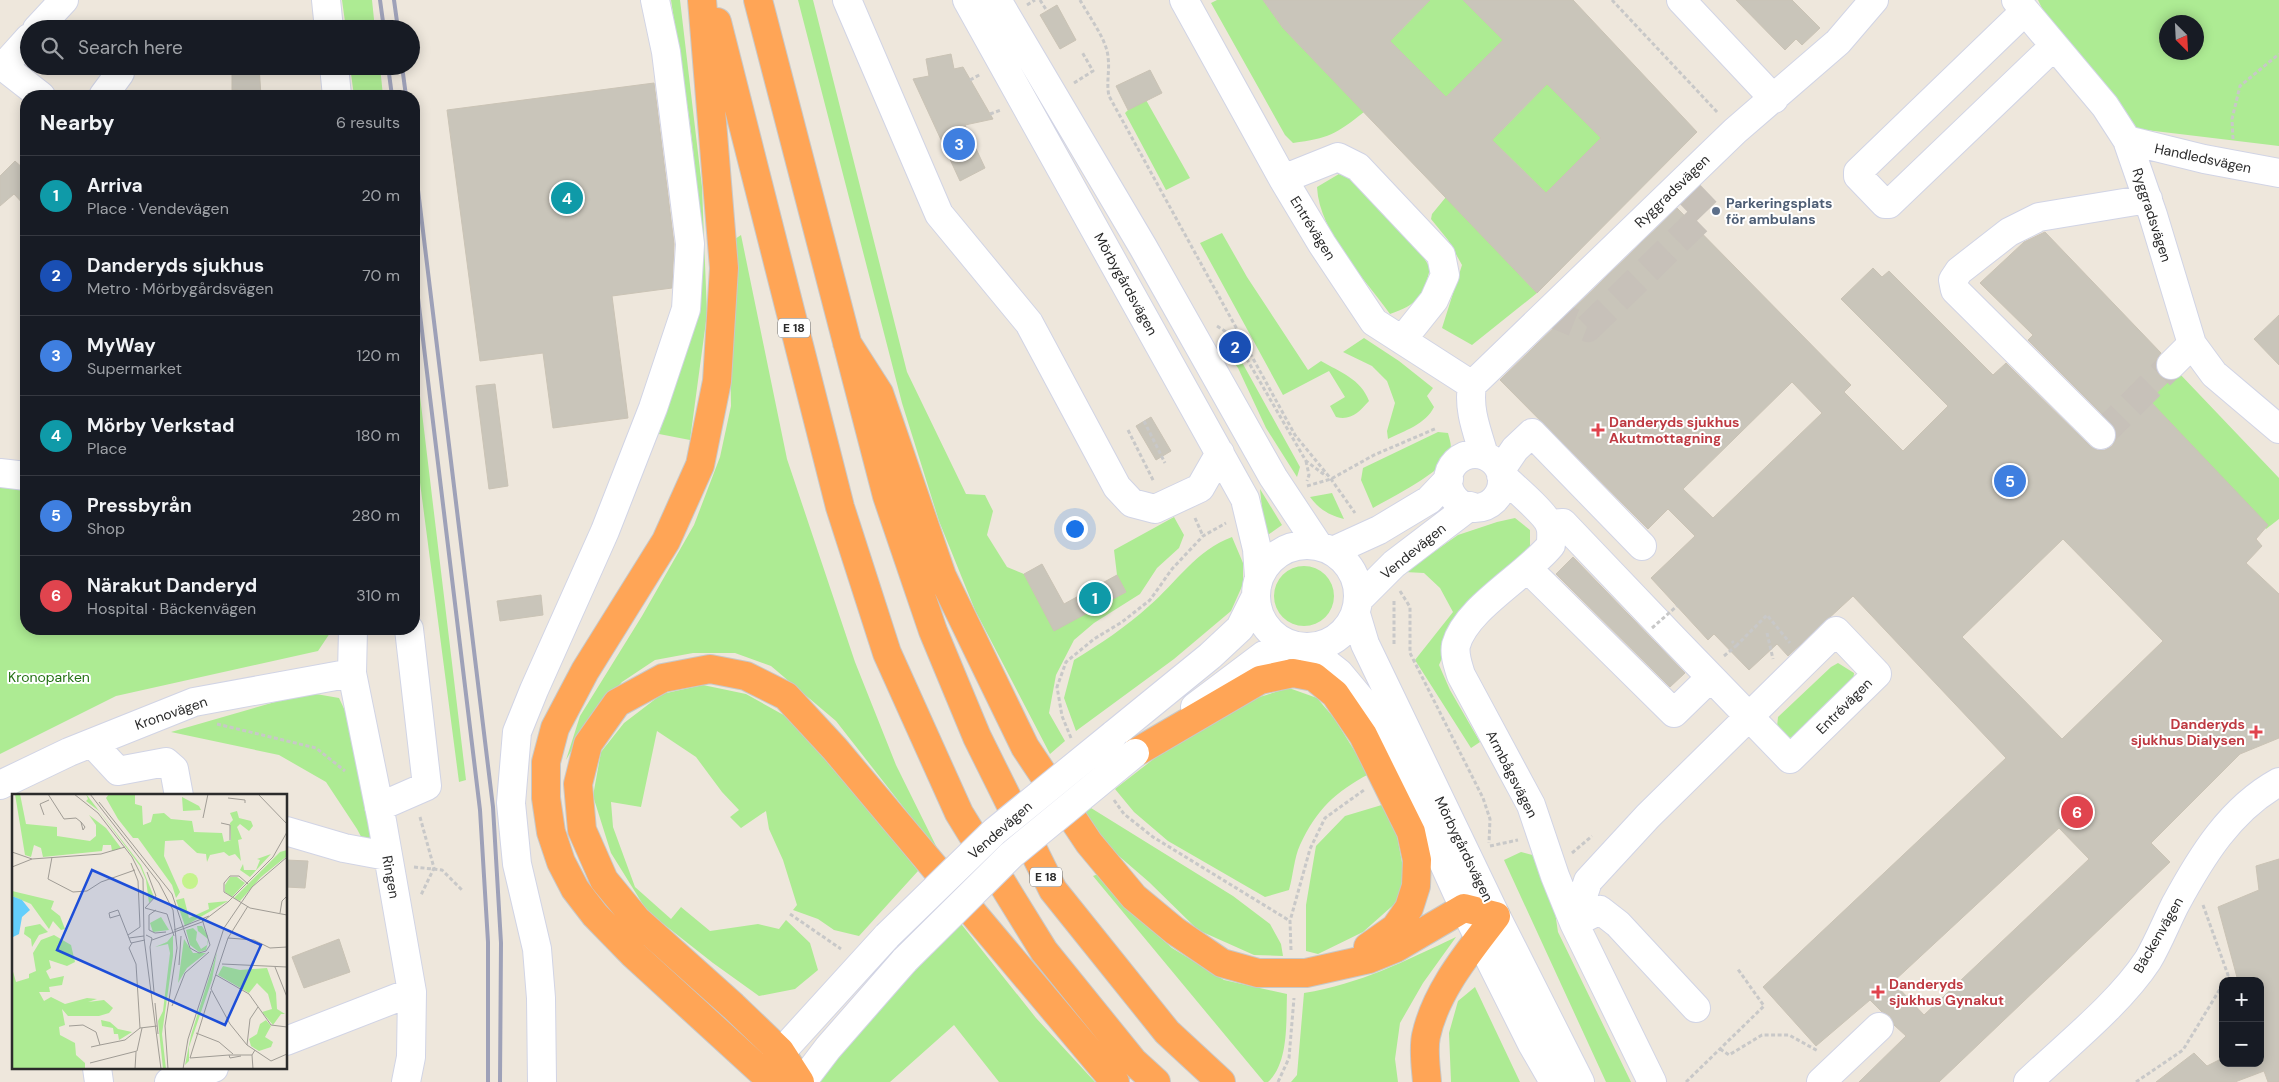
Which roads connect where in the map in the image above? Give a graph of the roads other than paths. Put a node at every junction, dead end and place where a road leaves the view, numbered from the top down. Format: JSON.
{"nodes":[{"id":1,"x":64,"y":0,"type":"edge"},
{"id":2,"x":326,"y":0,"type":"edge"},
{"id":3,"x":656,"y":0,"type":"edge"},
{"id":4,"x":702,"y":0,"type":"edge"},
{"id":5,"x":712,"y":0,"type":"edge"},
{"id":6,"x":758,"y":0,"type":"edge"},
{"id":7,"x":847,"y":0,"type":"edge"},
{"id":8,"x":967,"y":0,"type":"edge"},
{"id":9,"x":997,"y":0,"type":"edge"},
{"id":10,"x":1184,"y":0,"type":"edge"},
{"id":11,"x":1681,"y":0,"type":"edge"},
{"id":12,"x":1874,"y":0,"type":"edge"},
{"id":13,"x":2021,"y":6,"type":"edge"},
{"id":14,"x":46,"y":20,"type":"edge"},
{"id":15,"x":328,"y":20,"type":"edge"},
{"id":16,"x":2054,"y":46,"type":"junction"},
{"id":17,"x":20,"y":48,"type":"edge"},
{"id":18,"x":2,"y":69,"type":"edge"},
{"id":19,"x":119,"y":75,"type":"edge"},
{"id":20,"x":335,"y":75,"type":"edge"},
{"id":21,"x":32,"y":90,"type":"edge"},
{"id":22,"x":107,"y":90,"type":"edge"},
{"id":23,"x":336,"y":90,"type":"edge"},
{"id":24,"x":1774,"y":99,"type":"junction"},
{"id":25,"x":2127,"y":140,"type":"junction"},
{"id":26,"x":2279,"y":173,"type":"edge"},
{"id":27,"x":1283,"y":179,"type":"junction"},
{"id":28,"x":2148,"y":199,"type":"junction"},
{"id":29,"x":1402,"y":340,"type":"junction"},
{"id":30,"x":847,"y":343,"type":"junction"},
{"id":31,"x":2192,"y":344,"type":"junction"},
{"id":32,"x":2172,"y":365,"type":"tunnel mouth"},
{"id":33,"x":1472,"y":385,"type":"junction"},
{"id":34,"x":2279,"y":429,"type":"edge"},
{"id":35,"x":2101,"y":435,"type":"dead end"},
{"id":36,"x":1220,"y":453,"type":"junction"},
{"id":37,"x":1481,"y":466,"type":"junction"},
{"id":38,"x":0,"y":473,"type":"edge"},
{"id":39,"x":20,"y":475,"type":"edge"},
{"id":40,"x":1525,"y":499,"type":"junction"},
{"id":41,"x":1480,"y":504,"type":"junction"},
{"id":42,"x":1550,"y":524,"type":"junction"},
{"id":43,"x":1642,"y":546,"type":"dead end"},
{"id":44,"x":1325,"y":548,"type":"junction"},
{"id":45,"x":1528,"y":569,"type":"junction"},
{"id":46,"x":1257,"y":586,"type":"junction"},
{"id":47,"x":1357,"y":606,"type":"junction"},
{"id":48,"x":353,"y":635,"type":"edge"},
{"id":49,"x":410,"y":635,"type":"edge"},
{"id":50,"x":1298,"y":646,"type":"junction"},
{"id":51,"x":352,"y":673,"type":"junction"},
{"id":52,"x":1710,"y":678,"type":"junction"},
{"id":53,"x":1748,"y":716,"type":"junction"},
{"id":54,"x":92,"y":743,"type":"junction"},
{"id":55,"x":1134,"y":752,"type":"junction"},
{"id":56,"x":0,"y":784,"type":"edge"},
{"id":57,"x":2275,"y":784,"type":"edge"},
{"id":58,"x":179,"y":794,"type":"edge"},
{"id":59,"x":379,"y":807,"type":"junction"},
{"id":60,"x":288,"y":832,"type":"edge"},
{"id":61,"x":396,"y":861,"type":"junction"},
{"id":62,"x":1464,"y":908,"type":"junction"},
{"id":63,"x":1496,"y":916,"type":"junction"},
{"id":64,"x":1574,"y":923,"type":"junction"},
{"id":65,"x":1479,"y":938,"type":"junction"},
{"id":66,"x":1340,"y":966,"type":"junction"},
{"id":67,"x":412,"y":992,"type":"junction"},
{"id":68,"x":1696,"y":1008,"type":"dead end"},
{"id":69,"x":1879,"y":1027,"type":"dead end"},
{"id":70,"x":288,"y":1040,"type":"edge"},
{"id":71,"x":780,"y":1051,"type":"junction"},
{"id":72,"x":208,"y":1070,"type":"edge"},
{"id":73,"x":1830,"y":1073,"type":"edge"},
{"id":74,"x":760,"y":1077,"type":"edge"},
{"id":75,"x":169,"y":1082,"type":"edge"},
{"id":76,"x":406,"y":1082,"type":"edge"},
{"id":77,"x":542,"y":1082,"type":"edge"},
{"id":78,"x":795,"y":1082,"type":"edge"},
{"id":79,"x":801,"y":1082,"type":"edge"},
{"id":80,"x":1115,"y":1082,"type":"edge"},
{"id":81,"x":1156,"y":1082,"type":"edge"},
{"id":82,"x":1221,"y":1082,"type":"edge"},
{"id":83,"x":1426,"y":1082,"type":"edge"},
{"id":84,"x":1554,"y":1082,"type":"edge"},
{"id":85,"x":1580,"y":1082,"type":"edge"},
{"id":86,"x":1652,"y":1082,"type":"edge"},
{"id":87,"x":2028,"y":1082,"type":"edge"}],
"edges":[{"from":1,"to":14,"type":"street"},
{"from":2,"to":15,"type":"street"},
{"from":3,"to":77,"type":"street"},
{"from":4,"to":74,"type":"highway"},
{"from":5,"to":81,"type":"highway","number":"E 18"},
{"from":6,"to":30,"type":"highway","number":"E 18"},
{"from":7,"to":36,"type":"street"},
{"from":8,"to":36,"type":"street","name":"Mörbygårdsvägen"},
{"from":9,"to":44,"type":"street"},
{"from":10,"to":27,"type":"street","name":"Entrévägen"},
{"from":11,"to":24,"type":"street"},
{"from":12,"to":24,"type":"street","name":"Ryggradsvägen"},
{"from":13,"to":16,"type":"street","name":"Ryggradsvägen"},
{"from":13,"to":16,"type":"street"},
{"from":16,"to":25,"type":"street","name":"Ryggradsvägen"},
{"from":17,"to":18,"type":"street"},
{"from":18,"to":21,"type":"street"},
{"from":19,"to":22,"type":"street"},
{"from":20,"to":23,"type":"street"},
{"from":24,"to":33,"type":"street","name":"Ryggradsvägen"},
{"from":25,"to":26,"type":"street","name":"Handledsvägen"},
{"from":25,"to":28,"type":"street","name":"Ryggradsvägen"},
{"from":27,"to":29,"type":"street","name":"Entrévägen"},
{"from":27,"to":29,"type":"street"},
{"from":28,"to":31,"type":"street","name":"Ryggradsvägen"},
{"from":28,"to":35,"type":"street"},
{"from":29,"to":33,"type":"street","name":"Entrévägen"},
{"from":30,"to":66,"type":"highway"},
{"from":30,"to":82,"type":"highway","number":"E 18"},
{"from":31,"to":32,"type":"street"},
{"from":31,"to":34,"type":"street","name":"Ryggradsvägen"},
{"from":33,"to":37,"type":"street"},
{"from":36,"to":46,"type":"street","name":"Mörbygårdsvägen"},
{"from":37,"to":40,"type":"street"},
{"from":37,"to":41,"type":"street"},
{"from":37,"to":41,"type":"street"},
{"from":37,"to":43,"type":"street"},
{"from":37,"to":44,"type":"street"},
{"from":38,"to":39,"type":"street"},
{"from":40,"to":41,"type":"street"},
{"from":40,"to":42,"type":"street"},
{"from":41,"to":47,"type":"street","name":"Vendevägen"},
{"from":42,"to":45,"type":"street","name":"Armbågsvägen"},
{"from":42,"to":52,"type":"street","name":"Entrévägen"},
{"from":44,"to":46,"type":"street"},
{"from":44,"to":47,"type":"street"},
{"from":45,"to":52,"type":"street"},
{"from":45,"to":64,"type":"street","name":"Armbågsvägen"},
{"from":46,"to":50,"type":"street"},
{"from":46,"to":71,"type":"street","name":"Vendevägen","bridge":true},
{"from":47,"to":50,"type":"street"},
{"from":47,"to":63,"type":"street","name":"Mörbygårdsvägen"},
{"from":48,"to":51,"type":"street","name":"Ringen"},
{"from":49,"to":59,"type":"street"},
{"from":50,"to":55,"type":"street","name":"Vendevägen"},
{"from":50,"to":62,"type":"street","name":"Mörbygårdsvägen"},
{"from":51,"to":54,"type":"street","name":"Kronovägen"},
{"from":51,"to":59,"type":"street","name":"Ringen"},
{"from":52,"to":53,"type":"street","name":"Entrévägen"},
{"from":53,"to":53,"type":"street","name":"Entrévägen"},
{"from":53,"to":64,"type":"street"},
{"from":54,"to":56,"type":"street","name":"Kronovägen"},
{"from":54,"to":58,"type":"street"},
{"from":55,"to":66,"type":"highway"},
{"from":55,"to":79,"type":"street","name":"Vendevägen","bridge":true},
{"from":57,"to":87,"type":"street","name":"Bäckenvägen"},
{"from":59,"to":61,"type":"street","name":"Ringen"},
{"from":60,"to":61,"type":"street"},
{"from":61,"to":67,"type":"street","name":"Ringen"},
{"from":62,"to":63,"type":"highway"},
{"from":62,"to":65,"type":"street","name":"Mörbygårdsvägen"},
{"from":62,"to":66,"type":"highway"},
{"from":63,"to":65,"type":"highway"},
{"from":63,"to":85,"type":"street","name":"Mörbygårdsvägen"},
{"from":64,"to":68,"type":"street"},
{"from":64,"to":86,"type":"street","name":"Armbågsvägen"},
{"from":65,"to":83,"type":"highway"},
{"from":65,"to":84,"type":"street","name":"Mörbygårdsvägen"},
{"from":67,"to":70,"type":"street"},
{"from":67,"to":76,"type":"street","name":"Ringen"},
{"from":69,"to":73,"type":"street"},
{"from":71,"to":74,"type":"street","name":"Vendevägen"},
{"from":71,"to":79,"type":"highway"},
{"from":71,"to":80,"type":"highway"},
{"from":72,"to":75,"type":"street"},
{"from":74,"to":78,"type":"highway"}]}
